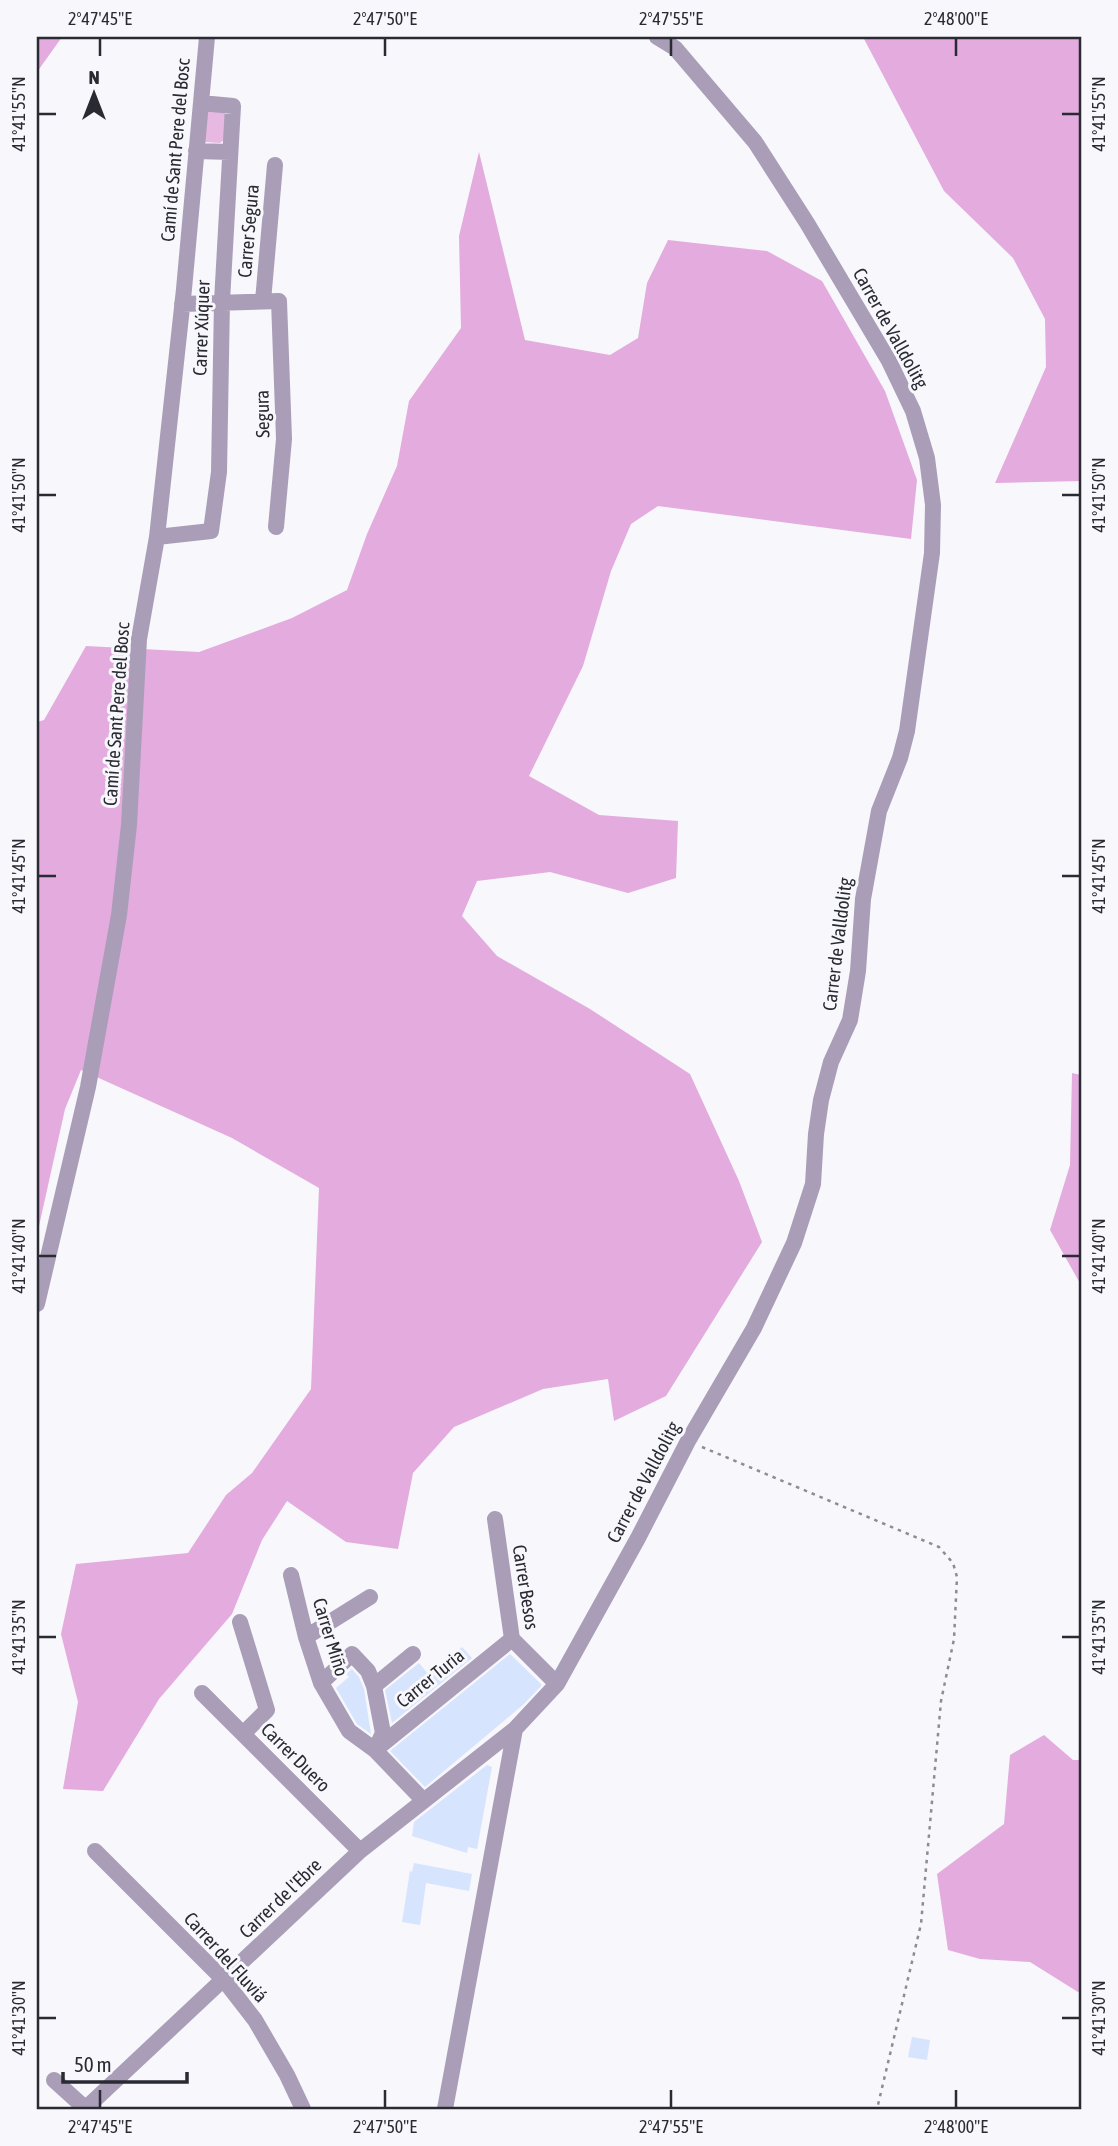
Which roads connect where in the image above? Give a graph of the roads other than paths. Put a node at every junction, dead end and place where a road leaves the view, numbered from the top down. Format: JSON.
{"nodes":[{"id":1,"x":207,"y":37,"type":"edge"},
{"id":2,"x":657,"y":37,"type":"edge"},
{"id":3,"x":201,"y":96,"type":"junction"},
{"id":4,"x":196,"y":150,"type":"junction"},
{"id":5,"x":230,"y":152,"type":"junction"},
{"id":6,"x":275,"y":165,"type":"dead end"},
{"id":7,"x":271,"y":300,"type":"junction"},
{"id":8,"x":222,"y":301,"type":"junction"},
{"id":9,"x":182,"y":303,"type":"junction"},
{"id":10,"x":276,"y":527,"type":"dead end"},
{"id":11,"x":157,"y":537,"type":"junction"},
{"id":12,"x":37,"y":1304,"type":"edge"},
{"id":13,"x":495,"y":1519,"type":"dead end"},
{"id":14,"x":291,"y":1575,"type":"dead end"},
{"id":15,"x":370,"y":1597,"type":"dead end"},
{"id":16,"x":240,"y":1622,"type":"dead end"},
{"id":17,"x":306,"y":1637,"type":"junction"},
{"id":18,"x":512,"y":1639,"type":"junction"},
{"id":19,"x":414,"y":1654,"type":"dead end"},
{"id":20,"x":321,"y":1683,"type":"junction"},
{"id":21,"x":557,"y":1684,"type":"junction"},
{"id":22,"x":374,"y":1686,"type":"junction"},
{"id":23,"x":202,"y":1693,"type":"dead end"},
{"id":24,"x":515,"y":1729,"type":"junction"},
{"id":25,"x":243,"y":1734,"type":"junction"},
{"id":26,"x":375,"y":1750,"type":"junction"},
{"id":27,"x":423,"y":1800,"type":"junction"},
{"id":28,"x":95,"y":1850,"type":"dead end"},
{"id":29,"x":360,"y":1850,"type":"junction"},
{"id":30,"x":224,"y":1980,"type":"junction"},
{"id":31,"x":54,"y":2080,"type":"dead end"},
{"id":32,"x":85,"y":2109,"type":"edge"},
{"id":33,"x":303,"y":2109,"type":"edge"},
{"id":34,"x":445,"y":2109,"type":"edge"}],
"edges":[{"from":1,"to":3,"type":"street","name":"Camí de Sant Pere del Bosc"},
{"from":2,"to":21,"type":"street","name":"Carrer de Valldolitg"},
{"from":3,"to":4,"type":"street","name":"Camí de Sant Pere del Bosc"},
{"from":3,"to":5,"type":"street","name":"Carrer Xúquer"},
{"from":4,"to":5,"type":"street"},
{"from":4,"to":9,"type":"street","name":"Camí de Sant Pere del Bosc"},
{"from":5,"to":8,"type":"street","name":"Carrer Xúquer"},
{"from":6,"to":7,"type":"street","name":"Carrer Segura"},
{"from":7,"to":8,"type":"street"},
{"from":7,"to":10,"type":"street","name":"Segura"},
{"from":8,"to":9,"type":"street"},
{"from":8,"to":11,"type":"street","name":"Carrer Xúquer"},
{"from":9,"to":11,"type":"street","name":"Camí de Sant Pere del Bosc"},
{"from":11,"to":12,"type":"street","name":"Camí de Sant Pere del Bosc"},
{"from":13,"to":18,"type":"street","name":"Carrer Besos"},
{"from":14,"to":17,"type":"street","name":"Carrer Miño"},
{"from":15,"to":17,"type":"street"},
{"from":16,"to":25,"type":"street"},
{"from":17,"to":20,"type":"street","name":"Carrer Miño"},
{"from":18,"to":21,"type":"street","name":"Carrer Besos"},
{"from":18,"to":26,"type":"street","name":"Carrer Turia"},
{"from":19,"to":22,"type":"street"},
{"from":20,"to":22,"type":"street"},
{"from":20,"to":26,"type":"street","name":"Carrer Miño"},
{"from":21,"to":24,"type":"street","name":"Carrer de Valldolitg"},
{"from":22,"to":26,"type":"street"},
{"from":23,"to":25,"type":"street","name":"Carrer Duero"},
{"from":24,"to":27,"type":"street","name":"Carrer de l'Ebre"},
{"from":24,"to":34,"type":"street"},
{"from":25,"to":29,"type":"street","name":"Carrer Duero"},
{"from":26,"to":27,"type":"street","name":"Carrer Miño"},
{"from":27,"to":29,"type":"street","name":"Carrer de l'Ebre"},
{"from":28,"to":30,"type":"street","name":"Carrer del Fluviá"},
{"from":29,"to":30,"type":"street","name":"Carrer de l'Ebre"},
{"from":30,"to":32,"type":"street","name":"Carrer de l'Ebre"},
{"from":30,"to":33,"type":"street","name":"Carrer del Fluviá"},
{"from":31,"to":32,"type":"street"}]}
